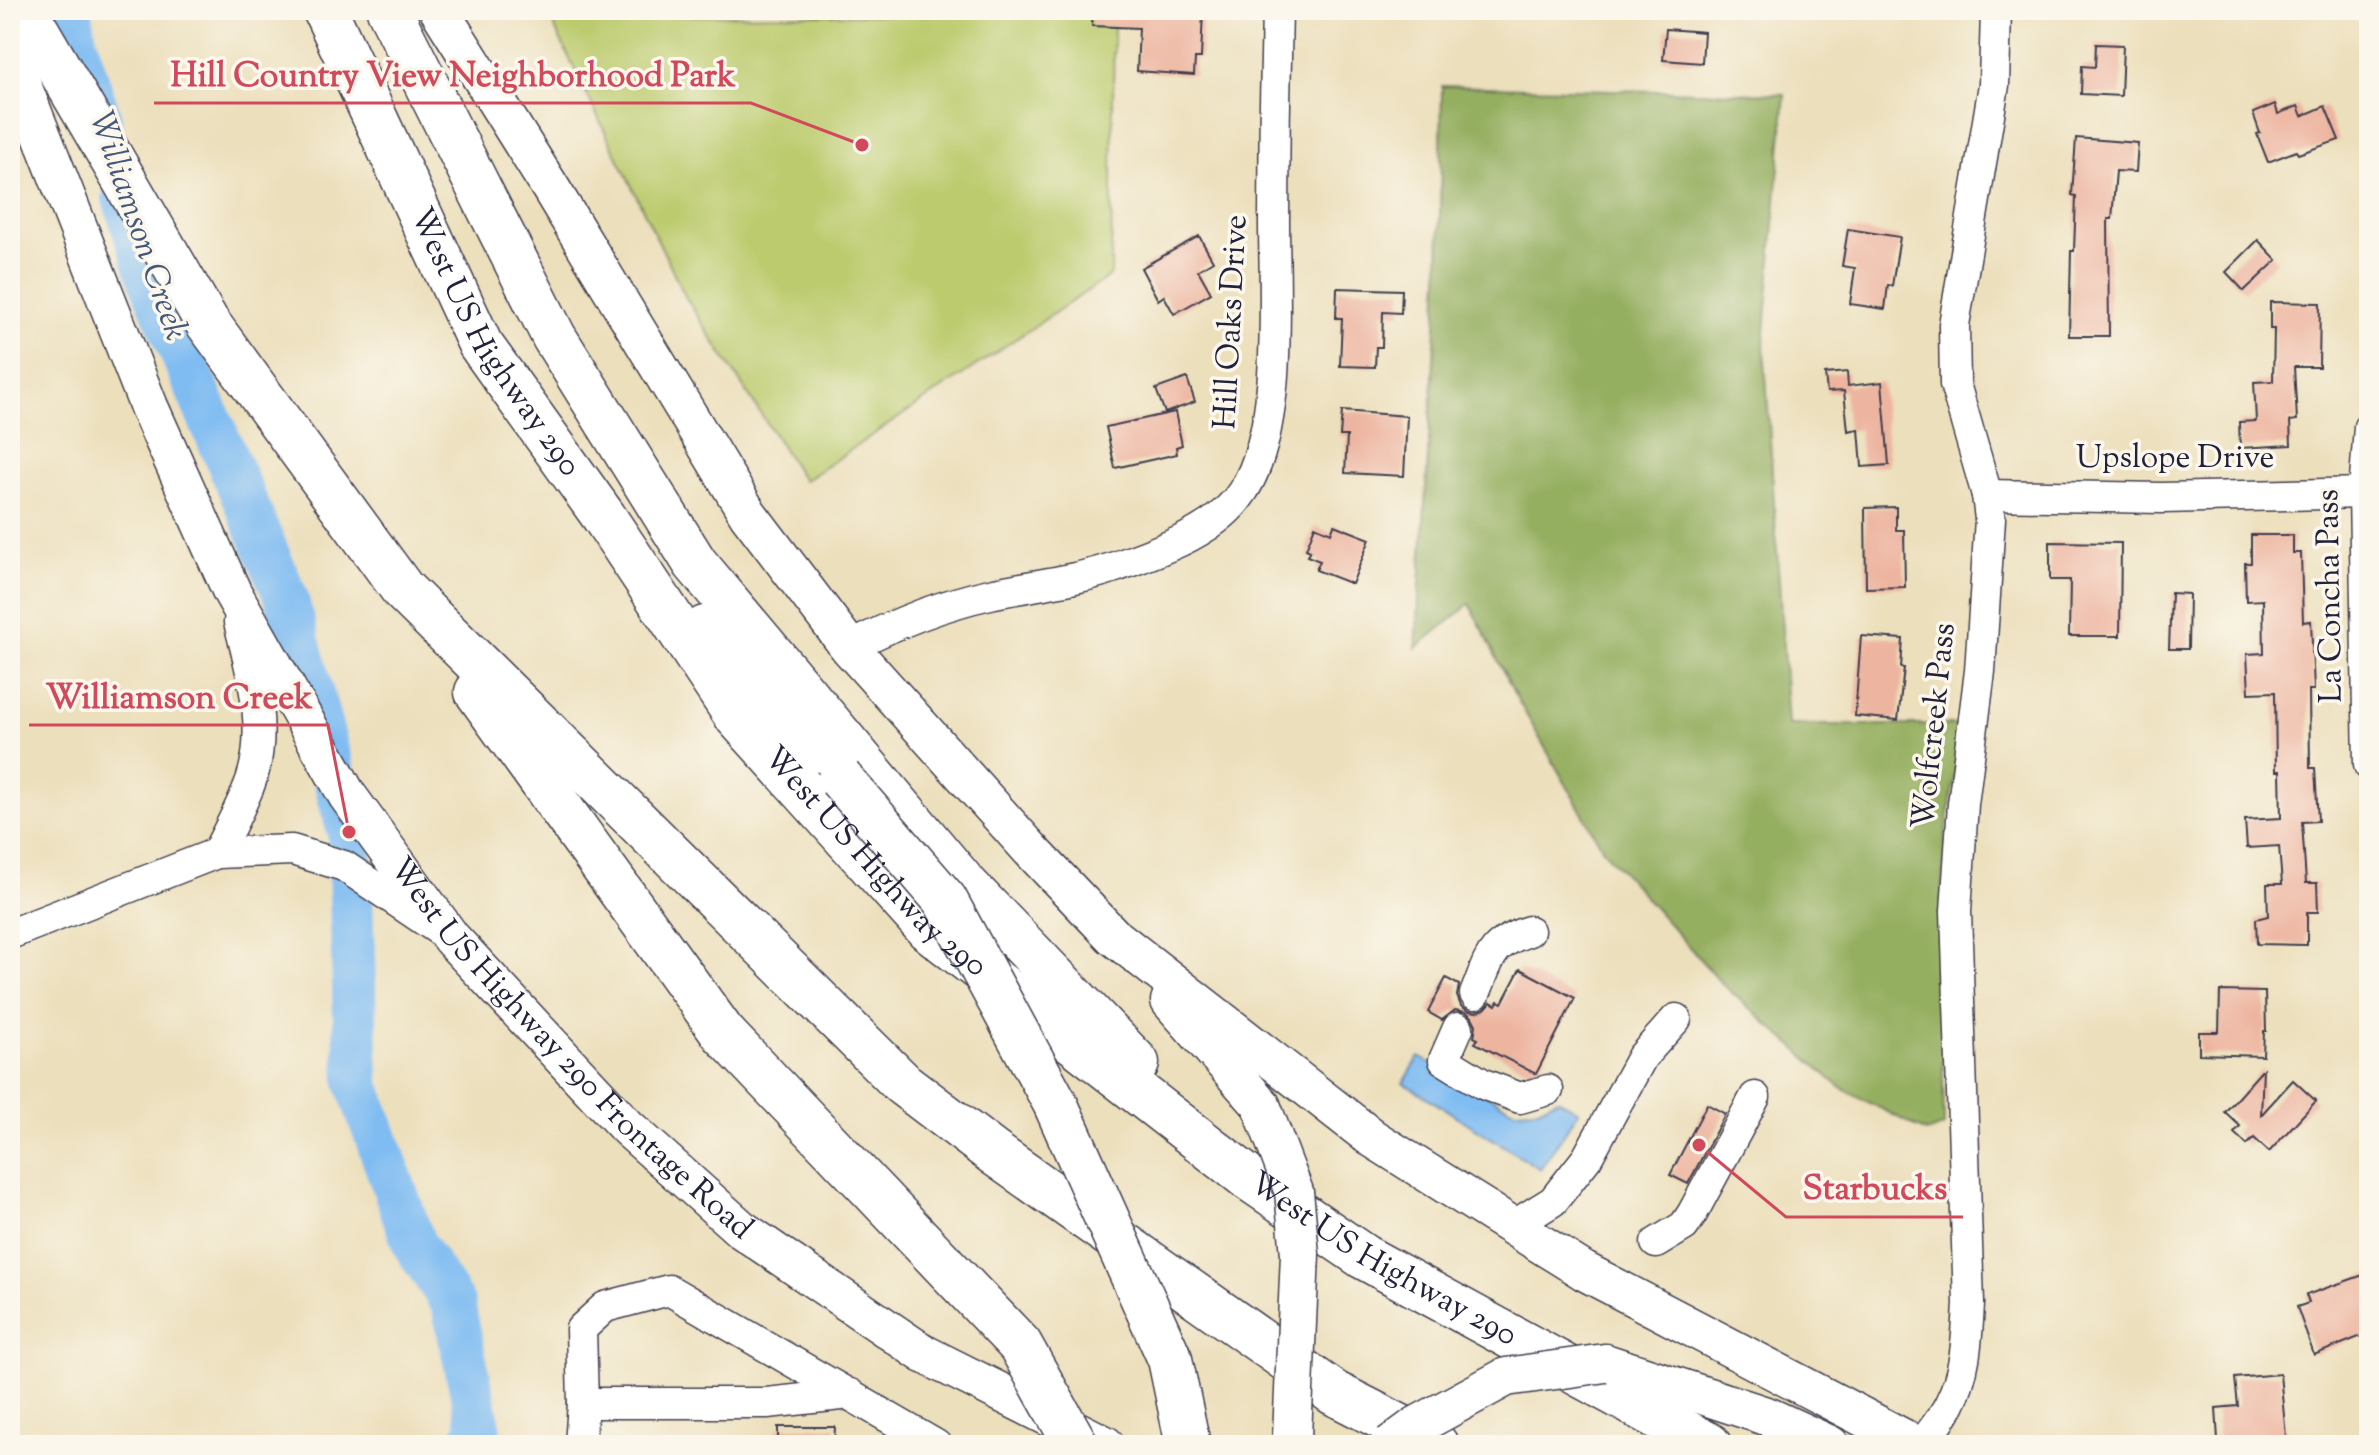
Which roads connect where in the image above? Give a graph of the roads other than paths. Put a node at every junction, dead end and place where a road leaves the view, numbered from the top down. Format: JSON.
{"nodes":[{"id":1,"x":25,"y":10,"type":"edge"},
{"id":2,"x":325,"y":10,"type":"edge"},
{"id":3,"x":389,"y":10,"type":"edge"},
{"id":4,"x":439,"y":10,"type":"edge"},
{"id":5,"x":1277,"y":10,"type":"edge"},
{"id":6,"x":1996,"y":10,"type":"edge"},
{"id":7,"x":10,"y":55,"type":"edge"},
{"id":8,"x":2369,"y":427,"type":"edge"},
{"id":9,"x":2364,"y":493,"type":"junction"},
{"id":10,"x":1987,"y":495,"type":"junction"},
{"id":11,"x":604,"y":517,"type":"junction"},
{"id":12,"x":403,"y":590,"type":"junction"},
{"id":13,"x":232,"y":592,"type":"junction"},
{"id":14,"x":849,"y":647,"type":"junction"},
{"id":15,"x":2369,"y":765,"type":"edge"},
{"id":16,"x":217,"y":853,"type":"junction"},
{"id":17,"x":1529,"y":931,"type":"dead end"},
{"id":18,"x":10,"y":934,"type":"edge"},
{"id":19,"x":1113,"y":936,"type":"junction"},
{"id":20,"x":451,"y":938,"type":"junction"},
{"id":21,"x":1475,"y":994,"type":"dead end"},
{"id":22,"x":1676,"y":1019,"type":"dead end"},
{"id":23,"x":1458,"y":1028,"type":"dead end"},
{"id":24,"x":1548,"y":1090,"type":"dead end"},
{"id":25,"x":1755,"y":1097,"type":"dead end"},
{"id":26,"x":1247,"y":1177,"type":"junction"},
{"id":27,"x":1513,"y":1226,"type":"junction"},
{"id":28,"x":1656,"y":1243,"type":"dead end"},
{"id":29,"x":924,"y":1354,"type":"junction"},
{"id":30,"x":850,"y":1394,"type":"junction"},
{"id":31,"x":583,"y":1403,"type":"junction"},
{"id":32,"x":1291,"y":1442,"type":"edge"},
{"id":33,"x":580,"y":1445,"type":"edge"},
{"id":34,"x":936,"y":1445,"type":"edge"},
{"id":35,"x":1074,"y":1445,"type":"edge"},
{"id":36,"x":1105,"y":1445,"type":"edge"},
{"id":37,"x":1188,"y":1445,"type":"edge"},
{"id":38,"x":1390,"y":1445,"type":"edge"},
{"id":39,"x":1436,"y":1445,"type":"edge"},
{"id":40,"x":1709,"y":1445,"type":"edge"},
{"id":41,"x":1830,"y":1445,"type":"edge"},
{"id":42,"x":1918,"y":1445,"type":"edge"}],
"edges":[{"from":1,"to":12,"type":"highway"},
{"from":2,"to":11,"type":"highway","name":"West US Highway 290"},
{"from":3,"to":26,"type":"highway"},
{"from":4,"to":14,"type":"main road"},
{"from":5,"to":14,"type":"street","name":"Hill Oaks Drive"},
{"from":6,"to":10,"type":"street","name":"Wolfcreek Pass"},
{"from":7,"to":13,"type":"main road","name":"West US Highway 290 Frontage Road"},
{"from":8,"to":9,"type":"street","name":"La Concha Pass"},
{"from":9,"to":10,"type":"street","name":"Upslope Drive"},
{"from":9,"to":15,"type":"street","name":"La Concha Pass"},
{"from":10,"to":42,"type":"street","name":"Wolfcreek Pass"},
{"from":11,"to":26,"type":"highway","name":"West US Highway 290"},
{"from":11,"to":37,"type":"highway","bridge":true},
{"from":12,"to":35,"type":"highway","bridge":true},
{"from":12,"to":39,"type":"highway"},
{"from":13,"to":16,"type":"street"},
{"from":13,"to":20,"type":"main road","name":"West US Highway 290 Frontage Road"},
{"from":14,"to":19,"type":"main road"},
{"from":16,"to":18,"type":"street"},
{"from":16,"to":20,"type":"street"},
{"from":17,"to":21,"type":"street"},
{"from":19,"to":27,"type":"main road"},
{"from":19,"to":32,"type":"main road","bridge":true},
{"from":20,"to":29,"type":"main road","name":"West US Highway 290 Frontage Road"},
{"from":22,"to":27,"type":"street"},
{"from":23,"to":24,"type":"street"},
{"from":25,"to":28,"type":"street"},
{"from":26,"to":40,"type":"highway","name":"West US Highway 290"},
{"from":27,"to":42,"type":"main road"},
{"from":29,"to":35,"type":"main road"},
{"from":29,"to":36,"type":"main road","name":"West US Highway 290 Frontage Road"},
{"from":30,"to":31,"type":"street"},
{"from":30,"to":31,"type":"street"},
{"from":30,"to":34,"type":"street"},
{"from":31,"to":33,"type":"street"},
{"from":38,"to":41,"type":"main road","bridge":true}]}
